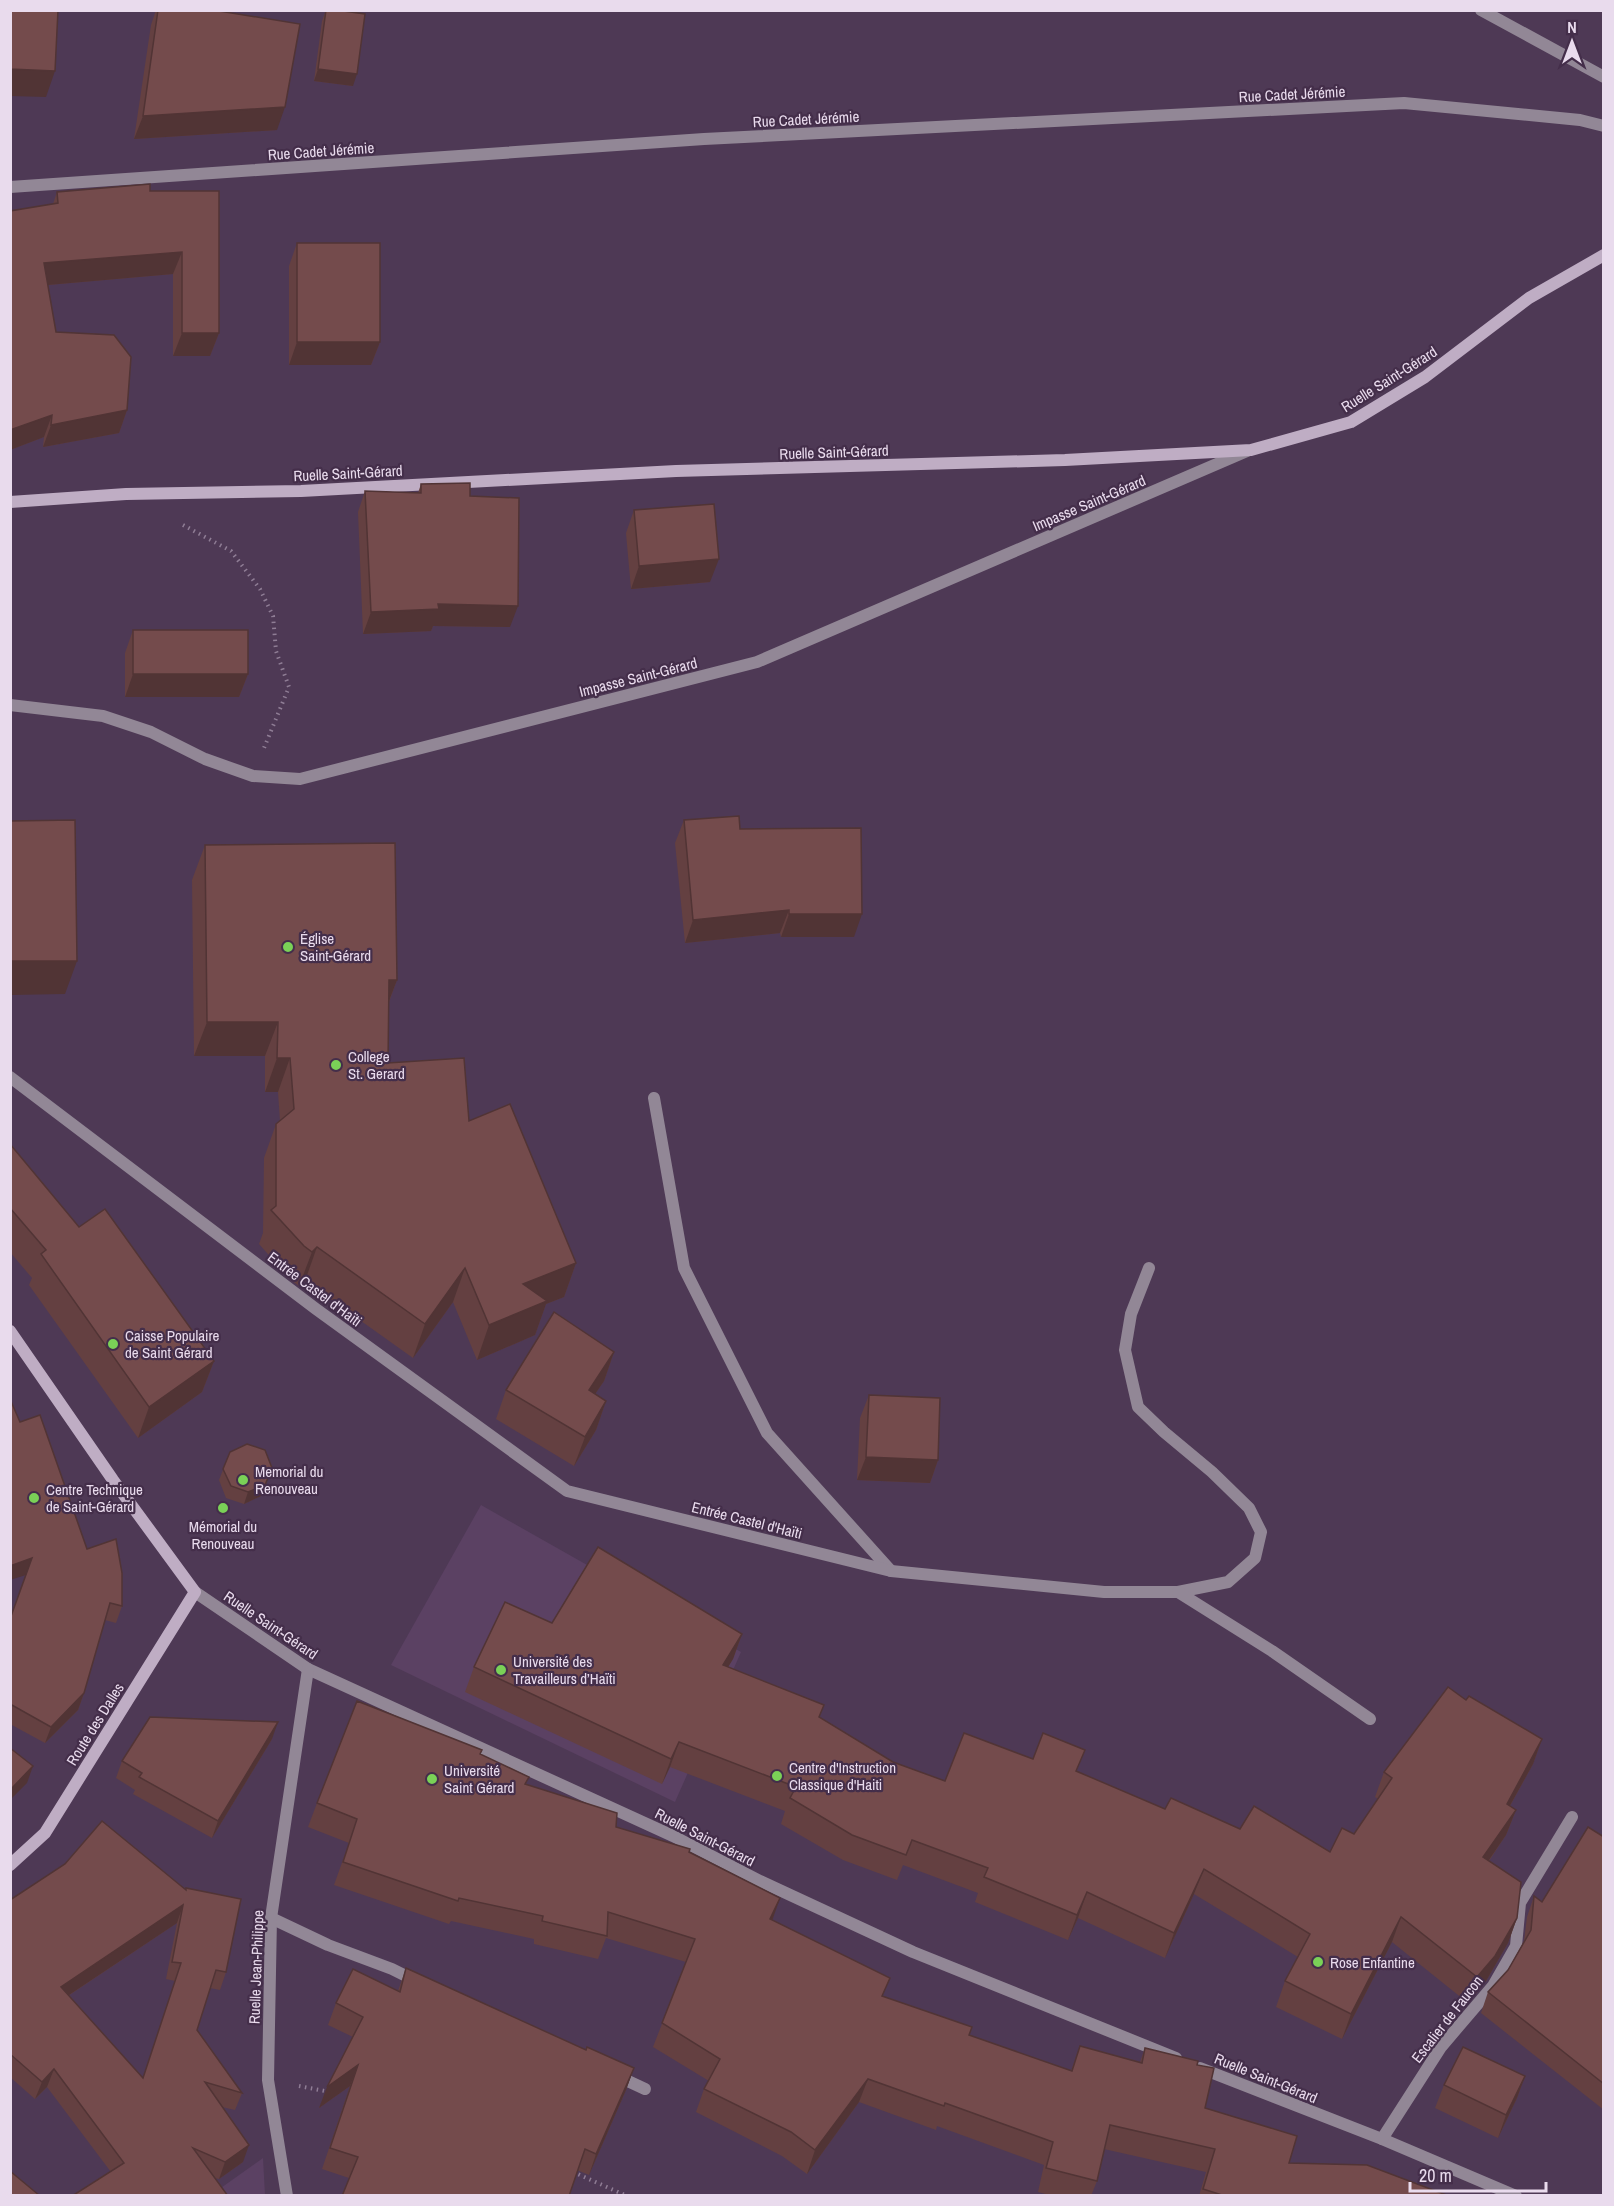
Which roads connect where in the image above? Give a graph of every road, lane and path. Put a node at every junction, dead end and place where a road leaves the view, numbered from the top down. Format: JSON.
{"nodes":[{"id":1,"x":1481,"y":10,"type":"edge"},
{"id":2,"x":1604,"y":77,"type":"edge"},
{"id":3,"x":1604,"y":126,"type":"edge"},
{"id":4,"x":10,"y":187,"type":"edge"},
{"id":5,"x":1604,"y":255,"type":"edge"},
{"id":6,"x":1251,"y":450,"type":"junction"},
{"id":7,"x":10,"y":502,"type":"edge"},
{"id":8,"x":174,"y":520,"type":"dead end"},
{"id":9,"x":10,"y":705,"type":"edge"},
{"id":10,"x":253,"y":776,"type":"junction"},
{"id":11,"x":10,"y":1077,"type":"edge"},
{"id":12,"x":654,"y":1098,"type":"dead end"},
{"id":13,"x":1149,"y":1268,"type":"dead end"},
{"id":14,"x":10,"y":1331,"type":"edge"},
{"id":15,"x":891,"y":1571,"type":"junction"},
{"id":16,"x":195,"y":1592,"type":"junction"},
{"id":17,"x":1178,"y":1592,"type":"junction"},
{"id":18,"x":308,"y":1669,"type":"junction"},
{"id":19,"x":1370,"y":1719,"type":"dead end"},
{"id":20,"x":1572,"y":1817,"type":"dead end"},
{"id":21,"x":10,"y":1865,"type":"edge"},
{"id":22,"x":271,"y":1918,"type":"junction"},
{"id":23,"x":434,"y":1990,"type":"edge"},
{"id":24,"x":605,"y":2071,"type":"edge"},
{"id":25,"x":268,"y":2080,"type":"junction"},
{"id":26,"x":645,"y":2089,"type":"dead end"},
{"id":27,"x":334,"y":2092,"type":"edge"},
{"id":28,"x":1382,"y":2139,"type":"junction"},
{"id":29,"x":566,"y":2168,"type":"edge"},
{"id":30,"x":287,"y":2196,"type":"edge"},
{"id":31,"x":627,"y":2196,"type":"edge"},
{"id":32,"x":1516,"y":2196,"type":"edge"}],
"edges":[{"from":1,"to":2,"type":"street"},
{"from":3,"to":4,"type":"street","name":"Rue Cadet Jérémie"},
{"from":5,"to":6,"type":"street","name":"Ruelle Saint-Gérard"},
{"from":6,"to":7,"type":"street","name":"Ruelle Saint-Gérard"},
{"from":6,"to":10,"type":"street","name":"Impasse Saint-Gérard"},
{"from":8,"to":10,"type":"path"},
{"from":9,"to":10,"type":"street","name":"Impasse Saint-Gérard"},
{"from":11,"to":15,"type":"street","name":"Entrée Castel d'Haïti"},
{"from":12,"to":15,"type":"street"},
{"from":13,"to":17,"type":"street","name":"Entrée Castel d'Haïti"},
{"from":14,"to":16,"type":"street","name":"Ruelle Saint-Gérard"},
{"from":15,"to":17,"type":"street","name":"Entrée Castel d'Haïti"},
{"from":16,"to":18,"type":"street","name":"Ruelle Saint-Gérard"},
{"from":16,"to":21,"type":"street","name":"Route des Dalles"},
{"from":17,"to":19,"type":"street"},
{"from":18,"to":22,"type":"street","name":"Ruelle Jean-Philippe"},
{"from":18,"to":28,"type":"street","name":"Ruelle Saint-Gérard"},
{"from":20,"to":28,"type":"street","name":"Escalier de Faucon"},
{"from":22,"to":23,"type":"street"},
{"from":22,"to":25,"type":"street","name":"Ruelle Jean-Philippe"},
{"from":24,"to":26,"type":"street"},
{"from":25,"to":27,"type":"path"},
{"from":25,"to":30,"type":"street","name":"Ruelle Jean-Philippe"},
{"from":28,"to":32,"type":"street","name":"Ruelle Saint-Gérard"},
{"from":29,"to":31,"type":"path"}]}
